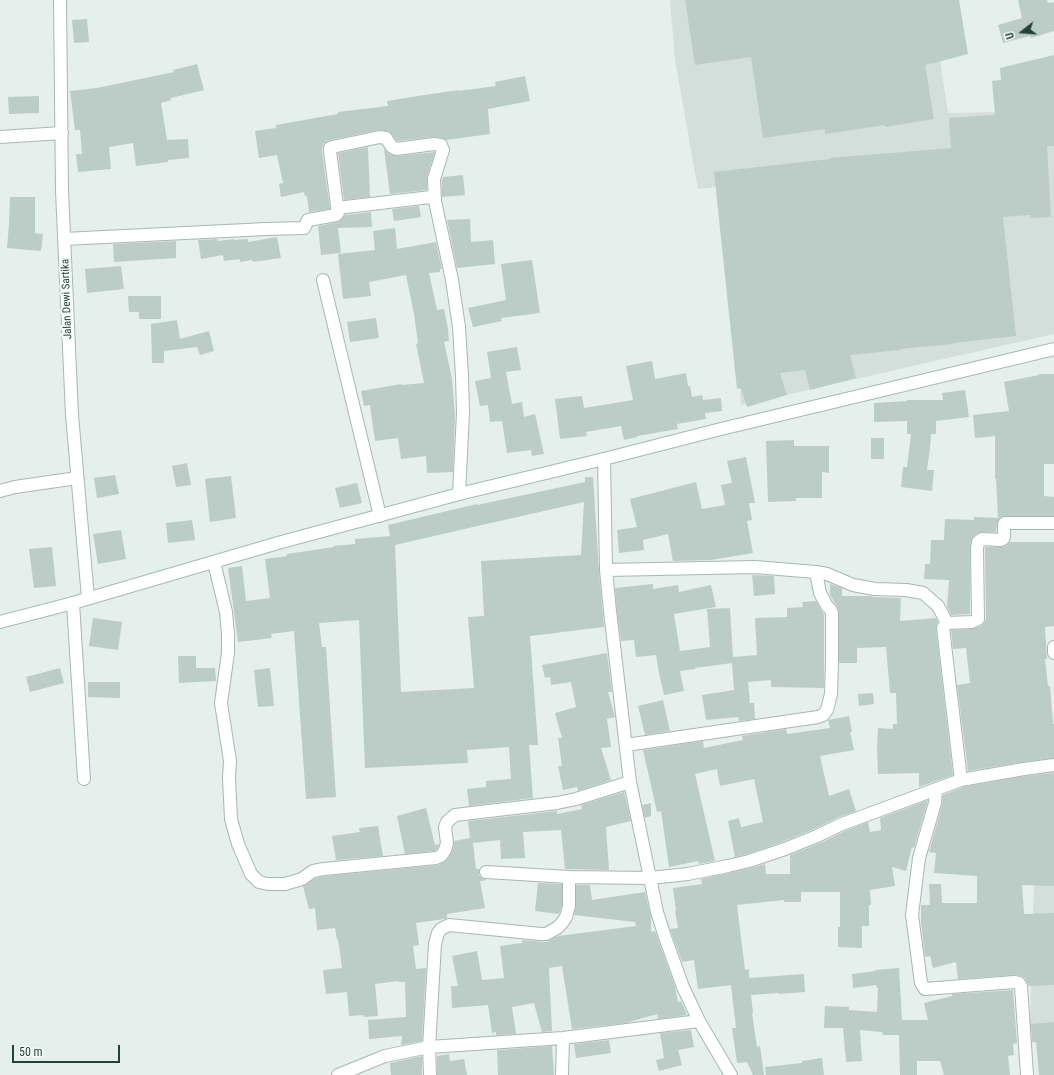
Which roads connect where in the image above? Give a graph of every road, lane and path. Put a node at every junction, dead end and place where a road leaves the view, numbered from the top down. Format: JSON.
{"nodes":[{"id":1,"x":60,"y":0,"type":"edge"},
{"id":2,"x":62,"y":133,"type":"junction"},
{"id":3,"x":0,"y":137,"type":"edge"},
{"id":4,"x":435,"y":201,"type":"junction"},
{"id":5,"x":337,"y":208,"type":"junction"},
{"id":6,"x":64,"y":239,"type":"junction"},
{"id":7,"x":323,"y":280,"type":"dead end"},
{"id":8,"x":1054,"y":349,"type":"edge"},
{"id":9,"x":604,"y":459,"type":"junction"},
{"id":10,"x":77,"y":478,"type":"junction"},
{"id":11,"x":0,"y":491,"type":"edge"},
{"id":12,"x":459,"y":494,"type":"junction"},
{"id":13,"x":380,"y":516,"type":"junction"},
{"id":14,"x":1054,"y":523,"type":"edge"},
{"id":15,"x":214,"y":562,"type":"junction"},
{"id":16,"x":606,"y":570,"type":"junction"},
{"id":17,"x":816,"y":572,"type":"junction"},
{"id":18,"x":88,"y":598,"type":"junction"},
{"id":19,"x":74,"y":603,"type":"junction"},
{"id":20,"x":0,"y":622,"type":"edge"},
{"id":21,"x":947,"y":623,"type":"junction"},
{"id":22,"x":1054,"y":647,"type":"edge"},
{"id":23,"x":1054,"y":653,"type":"edge"},
{"id":24,"x":626,"y":744,"type":"junction"},
{"id":25,"x":1054,"y":765,"type":"edge"},
{"id":26,"x":84,"y":779,"type":"dead end"},
{"id":27,"x":961,"y":780,"type":"junction"},
{"id":28,"x":630,"y":782,"type":"junction"},
{"id":29,"x":936,"y":789,"type":"junction"},
{"id":30,"x":486,"y":872,"type":"dead end"},
{"id":31,"x":569,"y":877,"type":"junction"},
{"id":32,"x":650,"y":878,"type":"junction"},
{"id":33,"x":699,"y":1021,"type":"junction"},
{"id":34,"x":563,"y":1038,"type":"junction"},
{"id":35,"x":429,"y":1047,"type":"junction"},
{"id":36,"x":338,"y":1075,"type":"edge"},
{"id":37,"x":430,"y":1075,"type":"edge"},
{"id":38,"x":562,"y":1075,"type":"edge"},
{"id":39,"x":731,"y":1075,"type":"edge"},
{"id":40,"x":1026,"y":1075,"type":"edge"}],
"edges":[{"from":1,"to":2,"type":"street","name":"Jalan Dewi Sartika"},
{"from":2,"to":3,"type":"street"},
{"from":2,"to":6,"type":"street","name":"Jalan Dewi Sartika"},
{"from":4,"to":5,"type":"street"},
{"from":4,"to":5,"type":"street"},
{"from":4,"to":12,"type":"street"},
{"from":5,"to":6,"type":"street"},
{"from":6,"to":10,"type":"street","name":"Jalan Dewi Sartika"},
{"from":7,"to":13,"type":"street"},
{"from":8,"to":9,"type":"street"},
{"from":9,"to":12,"type":"street"},
{"from":9,"to":16,"type":"street"},
{"from":10,"to":11,"type":"street"},
{"from":10,"to":18,"type":"street","name":"Jalan Dewi Sartika"},
{"from":12,"to":13,"type":"street"},
{"from":13,"to":15,"type":"street"},
{"from":14,"to":21,"type":"street"},
{"from":15,"to":18,"type":"street"},
{"from":15,"to":28,"type":"street"},
{"from":16,"to":17,"type":"street"},
{"from":16,"to":24,"type":"street"},
{"from":17,"to":21,"type":"street"},
{"from":17,"to":24,"type":"street"},
{"from":18,"to":19,"type":"street"},
{"from":19,"to":20,"type":"street"},
{"from":19,"to":26,"type":"street"},
{"from":21,"to":27,"type":"street"},
{"from":22,"to":23,"type":"street"},
{"from":24,"to":28,"type":"street"},
{"from":25,"to":27,"type":"street"},
{"from":27,"to":29,"type":"street"},
{"from":28,"to":32,"type":"street"},
{"from":29,"to":32,"type":"street"},
{"from":29,"to":40,"type":"street"},
{"from":30,"to":31,"type":"street"},
{"from":31,"to":32,"type":"street"},
{"from":31,"to":35,"type":"street"},
{"from":32,"to":33,"type":"street"},
{"from":33,"to":34,"type":"street"},
{"from":33,"to":39,"type":"street"},
{"from":34,"to":35,"type":"street"},
{"from":34,"to":38,"type":"street"},
{"from":35,"to":36,"type":"street"},
{"from":35,"to":37,"type":"street"}]}
